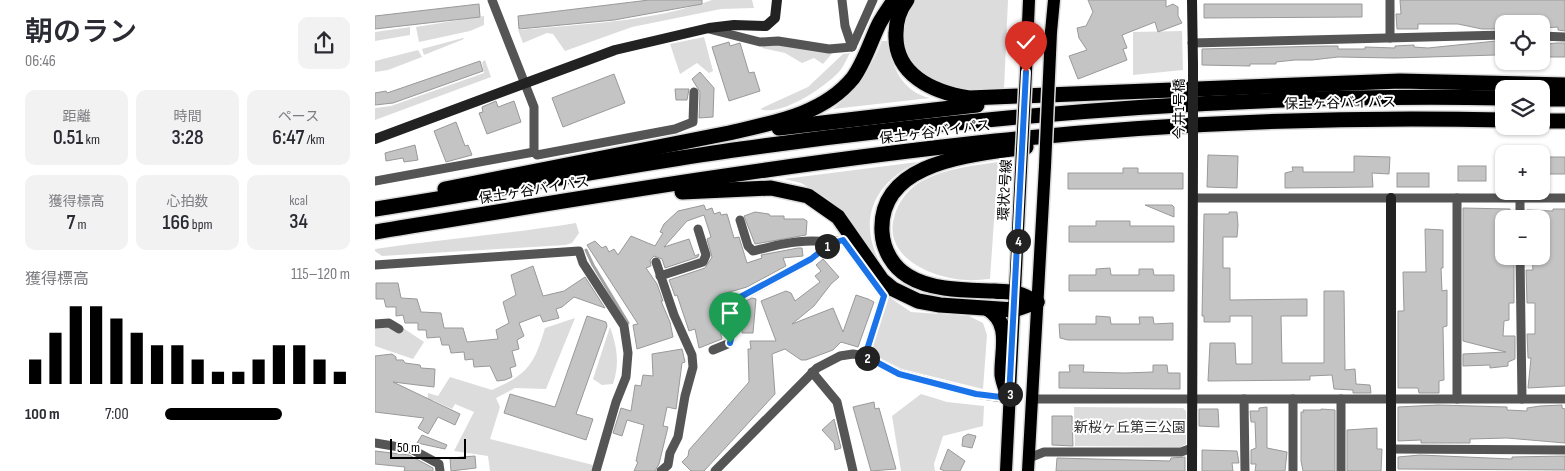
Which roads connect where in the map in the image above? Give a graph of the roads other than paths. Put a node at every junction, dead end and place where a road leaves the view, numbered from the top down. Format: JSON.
{"nodes":[{"id":1,"x":492,"y":0,"type":"edge"},
{"id":2,"x":777,"y":0,"type":"edge"},
{"id":3,"x":842,"y":0,"type":"edge"},
{"id":4,"x":873,"y":0,"type":"edge"},
{"id":5,"x":888,"y":0,"type":"edge"},
{"id":6,"x":894,"y":0,"type":"edge"},
{"id":7,"x":907,"y":0,"type":"edge"},
{"id":8,"x":1029,"y":0,"type":"edge"},
{"id":9,"x":1053,"y":0,"type":"edge"},
{"id":10,"x":1192,"y":0,"type":"edge"},
{"id":11,"x":1390,"y":0,"type":"edge"},
{"id":12,"x":882,"y":18,"type":"junction"},
{"id":13,"x":709,"y":28,"type":"junction"},
{"id":14,"x":1495,"y":35,"type":"edge"},
{"id":15,"x":1550,"y":36,"type":"edge"},
{"id":16,"x":1565,"y":37,"type":"edge"},
{"id":17,"x":1390,"y":38,"type":"junction"},
{"id":18,"x":1192,"y":43,"type":"junction"},
{"id":19,"x":852,"y":47,"type":"junction"},
{"id":20,"x":525,"y":84,"type":"junction"},
{"id":21,"x":1565,"y":85,"type":"edge"},
{"id":22,"x":1156,"y":90,"type":"junction"},
{"id":23,"x":694,"y":92,"type":"dead end"},
{"id":24,"x":1495,"y":98,"type":"edge"},
{"id":25,"x":1550,"y":99,"type":"edge"},
{"id":26,"x":1565,"y":99,"type":"edge"},
{"id":27,"x":1495,"y":120,"type":"edge"},
{"id":28,"x":1550,"y":121,"type":"edge"},
{"id":29,"x":1565,"y":122,"type":"edge"},
{"id":30,"x":1158,"y":127,"type":"junction"},
{"id":31,"x":375,"y":139,"type":"edge"},
{"id":32,"x":689,"y":141,"type":"junction"},
{"id":33,"x":534,"y":152,"type":"junction"},
{"id":34,"x":375,"y":181,"type":"edge"},
{"id":35,"x":1193,"y":198,"type":"junction"},
{"id":36,"x":1391,"y":198,"type":"junction"},
{"id":37,"x":1457,"y":198,"type":"junction"},
{"id":38,"x":1495,"y":198,"type":"edge"},
{"id":39,"x":1550,"y":198,"type":"edge"},
{"id":40,"x":1565,"y":198,"type":"edge"},
{"id":41,"x":540,"y":206,"type":"junction"},
{"id":42,"x":375,"y":209,"type":"edge"},
{"id":43,"x":740,"y":220,"type":"dead end"},
{"id":44,"x":698,"y":229,"type":"dead end"},
{"id":45,"x":375,"y":232,"type":"edge"},
{"id":46,"x":830,"y":244,"type":"junction"},
{"id":47,"x":656,"y":262,"type":"dead end"},
{"id":48,"x":375,"y":265,"type":"edge"},
{"id":49,"x":1520,"y":265,"type":"edge"},
{"id":50,"x":661,"y":276,"type":"junction"},
{"id":51,"x":1015,"y":293,"type":"junction"},
{"id":52,"x":1037,"y":302,"type":"junction"},
{"id":53,"x":988,"y":309,"type":"junction"},
{"id":54,"x":1014,"y":310,"type":"junction"},
{"id":55,"x":375,"y":324,"type":"edge"},
{"id":56,"x":399,"y":329,"type":"dead end"},
{"id":57,"x":713,"y":350,"type":"dead end"},
{"id":58,"x":865,"y":356,"type":"junction"},
{"id":59,"x":812,"y":372,"type":"junction"},
{"id":60,"x":1009,"y":398,"type":"junction"},
{"id":61,"x":1031,"y":399,"type":"junction"},
{"id":62,"x":1194,"y":399,"type":"junction"},
{"id":63,"x":1244,"y":399,"type":"junction"},
{"id":64,"x":1293,"y":399,"type":"junction"},
{"id":65,"x":1341,"y":399,"type":"junction"},
{"id":66,"x":1391,"y":399,"type":"junction"},
{"id":67,"x":1457,"y":399,"type":"junction"},
{"id":68,"x":1522,"y":399,"type":"junction"},
{"id":69,"x":1565,"y":399,"type":"edge"},
{"id":70,"x":375,"y":443,"type":"edge"},
{"id":71,"x":1192,"y":448,"type":"junction"},
{"id":72,"x":1391,"y":449,"type":"junction"},
{"id":73,"x":1565,"y":450,"type":"edge"},
{"id":74,"x":1028,"y":465,"type":"edge"},
{"id":75,"x":440,"y":471,"type":"edge"},
{"id":76,"x":596,"y":471,"type":"edge"},
{"id":77,"x":661,"y":471,"type":"edge"},
{"id":78,"x":715,"y":471,"type":"edge"},
{"id":79,"x":853,"y":471,"type":"edge"},
{"id":80,"x":1006,"y":471,"type":"edge"},
{"id":81,"x":1192,"y":471,"type":"edge"},
{"id":82,"x":1245,"y":471,"type":"edge"},
{"id":83,"x":1293,"y":471,"type":"edge"},
{"id":84,"x":1341,"y":471,"type":"edge"},
{"id":85,"x":1391,"y":471,"type":"edge"}],
"edges":[{"from":1,"to":20,"type":"street"},
{"from":2,"to":13,"type":"street"},
{"from":3,"to":19,"type":"street"},
{"from":4,"to":19,"type":"street"},
{"from":5,"to":12,"type":"highway"},
{"from":6,"to":12,"type":"highway"},
{"from":7,"to":22,"type":"highway"},
{"from":8,"to":51,"type":"main road","name":"環状2号線","bridge":true},
{"from":9,"to":52,"type":"main road","bridge":true},
{"from":10,"to":18,"type":"street","name":"今井1号橋"},
{"from":11,"to":17,"type":"street"},
{"from":12,"to":32,"type":"highway"},
{"from":13,"to":19,"type":"street"},
{"from":13,"to":20,"type":"street"},
{"from":14,"to":17,"type":"street"},
{"from":15,"to":16,"type":"street"},
{"from":17,"to":18,"type":"street"},
{"from":18,"to":35,"type":"street","name":"今井1号橋","bridge":true},
{"from":20,"to":31,"type":"street"},
{"from":20,"to":33,"type":"street"},
{"from":21,"to":22,"type":"highway"},
{"from":22,"to":32,"type":"highway"},
{"from":23,"to":33,"type":"street"},
{"from":24,"to":42,"type":"highway","name":"保土ヶ谷バイパス"},
{"from":25,"to":26,"type":"highway"},
{"from":27,"to":30,"type":"highway","name":"保土ヶ谷バイパス"},
{"from":28,"to":29,"type":"highway"},
{"from":30,"to":41,"type":"highway","name":"保土ヶ谷バイパス"},
{"from":30,"to":51,"type":"highway"},
{"from":32,"to":42,"type":"highway"},
{"from":33,"to":34,"type":"street"},
{"from":35,"to":36,"type":"street"},
{"from":35,"to":62,"type":"street","name":"今井1号橋"},
{"from":36,"to":37,"type":"street"},
{"from":36,"to":66,"type":"street"},
{"from":37,"to":38,"type":"street"},
{"from":37,"to":67,"type":"street"},
{"from":39,"to":40,"type":"street"},
{"from":41,"to":45,"type":"highway","name":"保土ヶ谷バイパス"},
{"from":41,"to":53,"type":"highway"},
{"from":43,"to":46,"type":"street"},
{"from":44,"to":50,"type":"street"},
{"from":46,"to":57,"type":"street"},
{"from":46,"to":58,"type":"street"},
{"from":47,"to":50,"type":"street"},
{"from":48,"to":76,"type":"street"},
{"from":49,"to":68,"type":"street"},
{"from":50,"to":77,"type":"street"},
{"from":51,"to":52,"type":"highway"},
{"from":51,"to":54,"type":"main road","name":"環状2号線"},
{"from":52,"to":54,"type":"highway"},
{"from":52,"to":61,"type":"main road"},
{"from":53,"to":54,"type":"highway"},
{"from":53,"to":60,"type":"highway"},
{"from":54,"to":60,"type":"main road","name":"環状2号線"},
{"from":55,"to":56,"type":"street"},
{"from":58,"to":59,"type":"street"},
{"from":58,"to":60,"type":"street"},
{"from":59,"to":78,"type":"street"},
{"from":59,"to":79,"type":"street"},
{"from":60,"to":80,"type":"main road","name":"環状2号線"},
{"from":61,"to":62,"type":"street"},
{"from":61,"to":74,"type":"main road"},
{"from":62,"to":63,"type":"street"},
{"from":62,"to":71,"type":"street","name":"今井1号橋"},
{"from":63,"to":64,"type":"street"},
{"from":63,"to":82,"type":"street"},
{"from":64,"to":65,"type":"street"},
{"from":64,"to":83,"type":"street"},
{"from":65,"to":66,"type":"street"},
{"from":65,"to":84,"type":"street"},
{"from":66,"to":67,"type":"street"},
{"from":66,"to":72,"type":"street"},
{"from":67,"to":68,"type":"street"},
{"from":68,"to":69,"type":"street"},
{"from":70,"to":75,"type":"street"},
{"from":71,"to":74,"type":"street"},
{"from":71,"to":81,"type":"street","name":"今井1号橋"},
{"from":72,"to":73,"type":"street"},
{"from":72,"to":85,"type":"street"}]}
